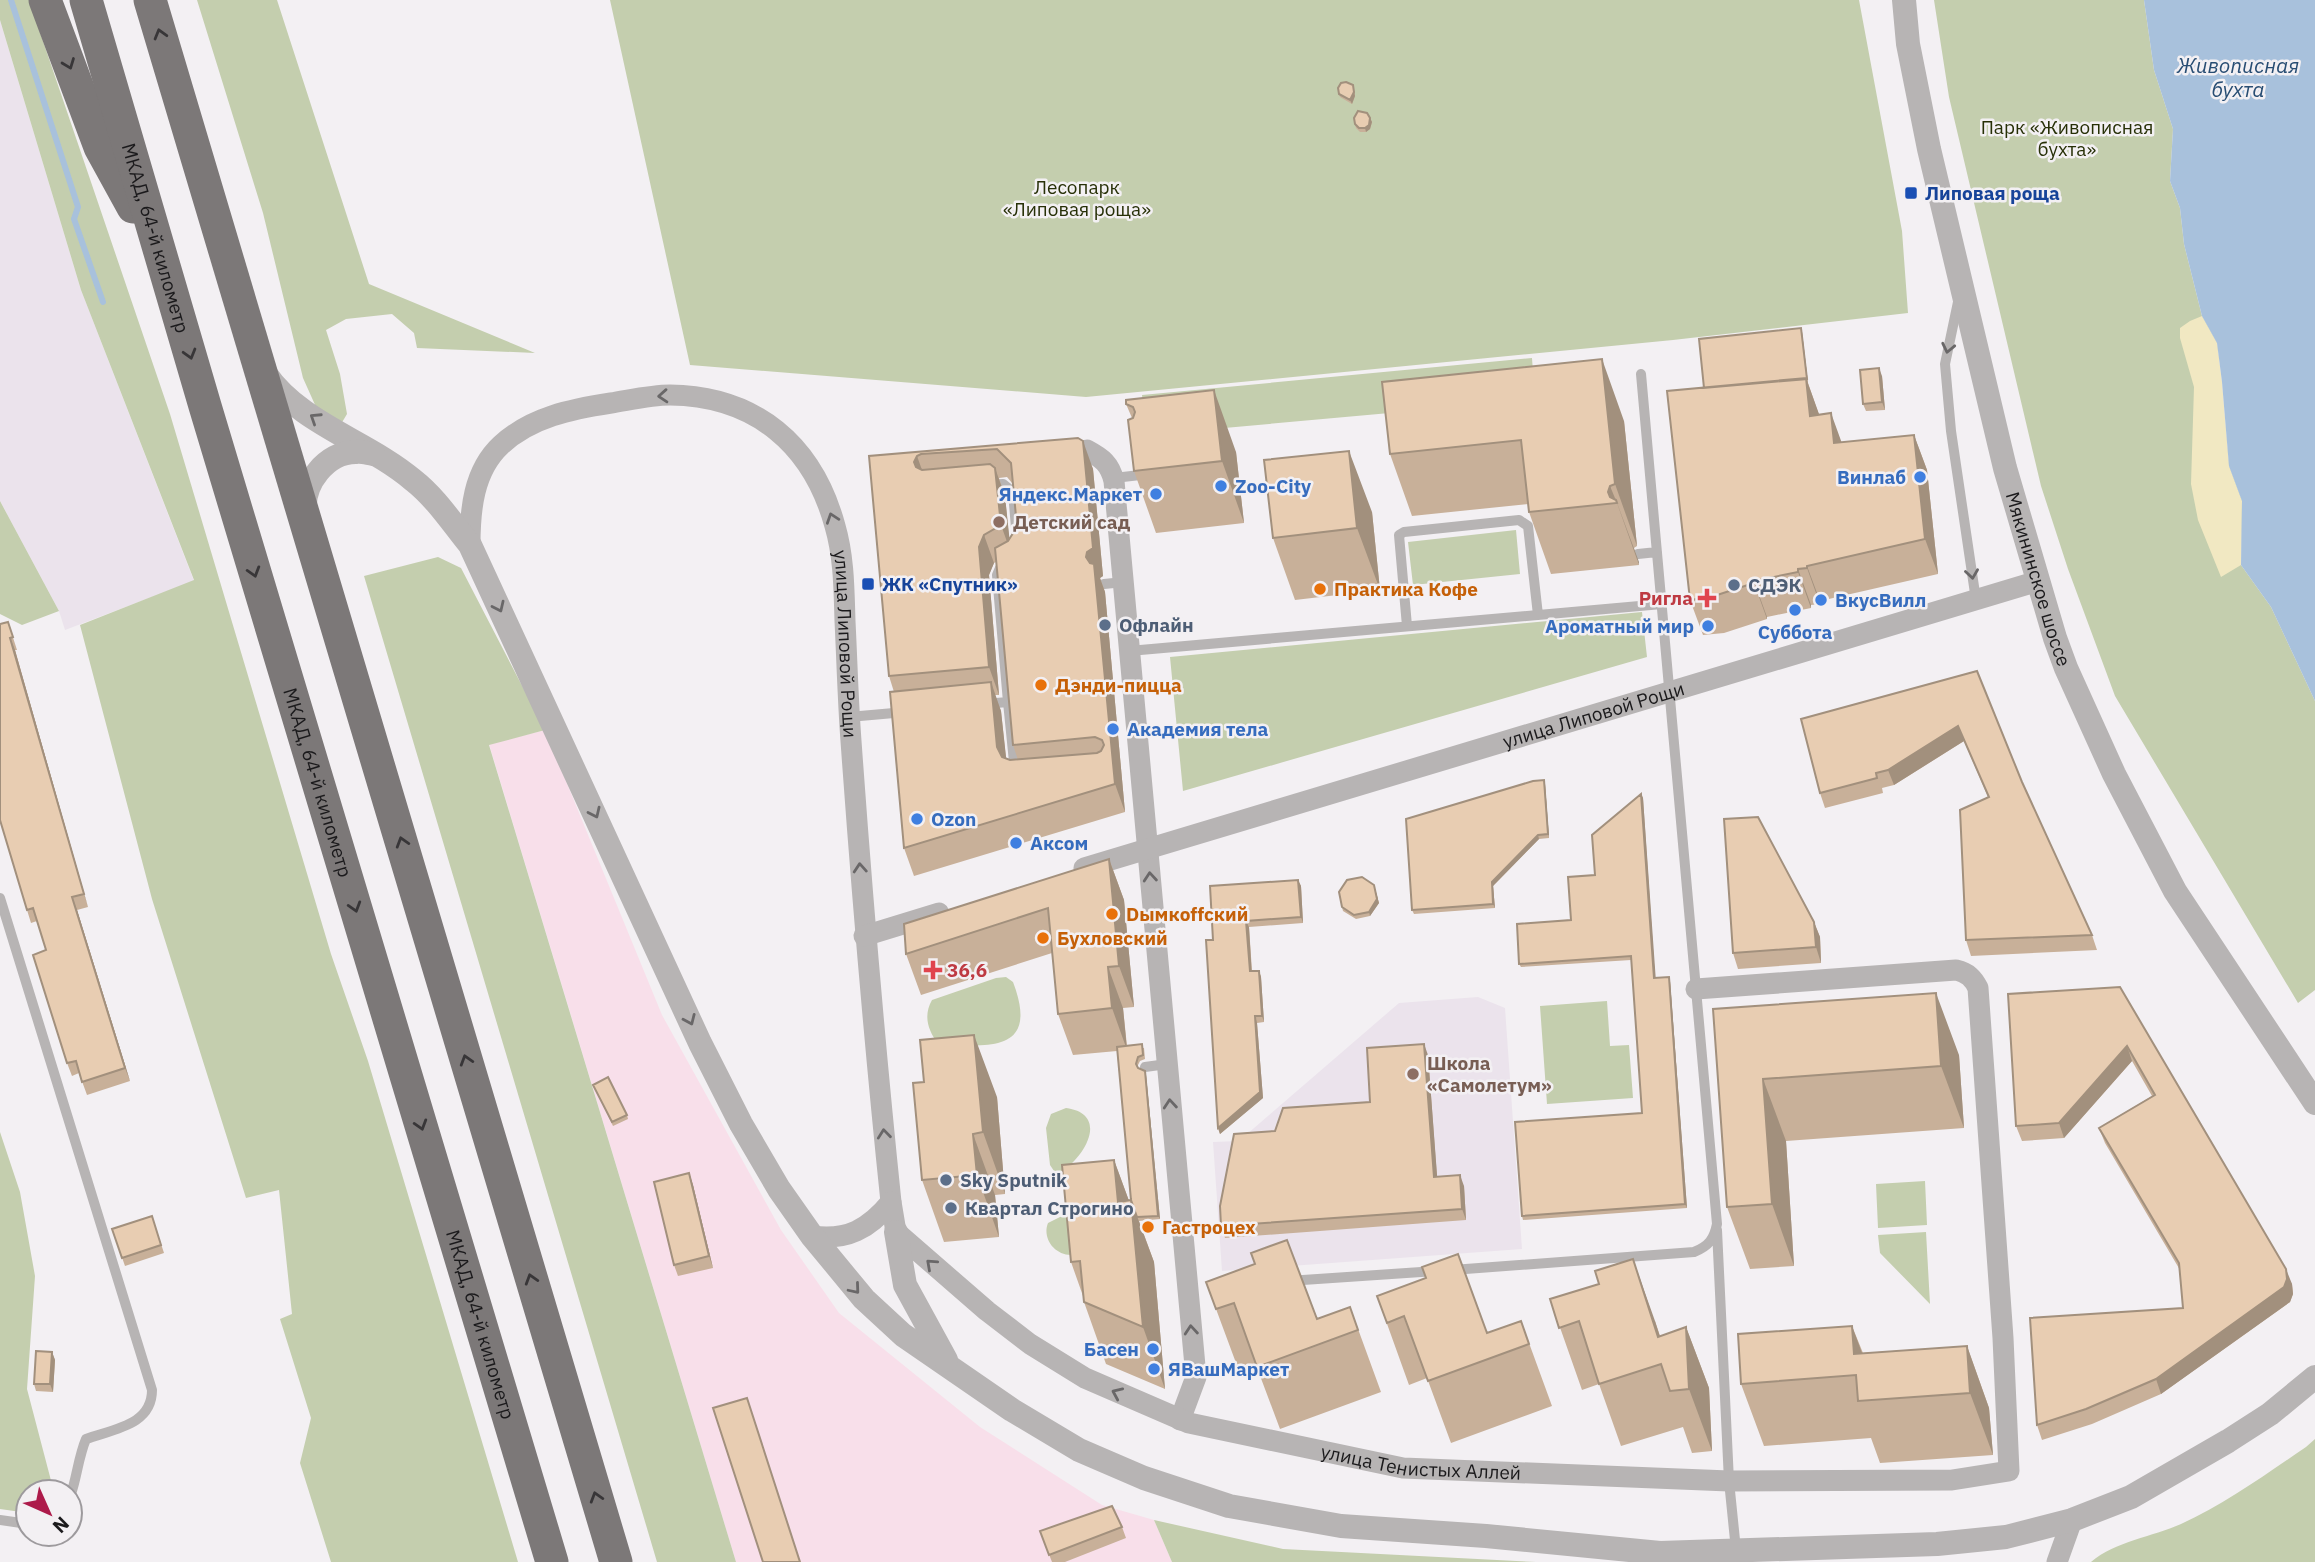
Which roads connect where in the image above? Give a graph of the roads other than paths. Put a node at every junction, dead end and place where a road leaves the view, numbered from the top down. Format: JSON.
{"nodes":[{"id":1,"x":45,"y":0,"type":"edge"},
{"id":2,"x":86,"y":0,"type":"edge"},
{"id":3,"x":150,"y":0,"type":"edge"},
{"id":4,"x":1904,"y":0,"type":"edge"},
{"id":5,"x":165,"y":264,"type":"junction"},
{"id":6,"x":1962,"y":282,"type":"junction"},
{"id":7,"x":257,"y":362,"type":"junction"},
{"id":8,"x":1642,"y":374,"type":"dead end"},
{"id":9,"x":1080,"y":450,"type":"edge"},
{"id":10,"x":373,"y":454,"type":"junction"},
{"id":11,"x":1150,"y":474,"type":"edge"},
{"id":12,"x":1114,"y":478,"type":"junction"},
{"id":13,"x":979,"y":486,"type":"edge"},
{"id":14,"x":473,"y":499,"type":"junction"},
{"id":15,"x":440,"y":507,"type":"junction"},
{"id":16,"x":306,"y":520,"type":"junction"},
{"id":17,"x":470,"y":545,"type":"junction"},
{"id":18,"x":1657,"y":552,"type":"junction"},
{"id":19,"x":1638,"y":554,"type":"dead end"},
{"id":20,"x":2038,"y":581,"type":"junction"},
{"id":21,"x":1976,"y":600,"type":"junction"},
{"id":22,"x":1662,"y":604,"type":"junction"},
{"id":23,"x":1538,"y":615,"type":"junction"},
{"id":24,"x":1407,"y":626,"type":"junction"},
{"id":25,"x":1129,"y":651,"type":"junction"},
{"id":26,"x":1670,"y":692,"type":"junction"},
{"id":27,"x":1008,"y":702,"type":"junction"},
{"id":28,"x":968,"y":706,"type":"edge"},
{"id":29,"x":913,"y":711,"type":"edge"},
{"id":30,"x":849,"y":717,"type":"junction"},
{"id":31,"x":1023,"y":781,"type":"edge"},
{"id":32,"x":1147,"y":848,"type":"junction"},
{"id":33,"x":1070,"y":872,"type":"edge"},
{"id":34,"x":0,"y":898,"type":"edge"},
{"id":35,"x":956,"y":908,"type":"edge"},
{"id":36,"x":864,"y":936,"type":"junction"},
{"id":37,"x":1696,"y":989,"type":"junction"},
{"id":38,"x":1167,"y":1064,"type":"junction"},
{"id":39,"x":1145,"y":1067,"type":"dead end"},
{"id":40,"x":2315,"y":1103,"type":"edge"},
{"id":41,"x":891,"y":1202,"type":"junction"},
{"id":42,"x":1717,"y":1224,"type":"junction"},
{"id":43,"x":896,"y":1232,"type":"junction"},
{"id":44,"x":812,"y":1236,"type":"junction"},
{"id":45,"x":1277,"y":1282,"type":"edge"},
{"id":46,"x":948,"y":1364,"type":"junction"},
{"id":47,"x":2315,"y":1377,"type":"edge"},
{"id":48,"x":1180,"y":1420,"type":"junction"},
{"id":49,"x":76,"y":1478,"type":"edge"},
{"id":50,"x":1729,"y":1481,"type":"junction"},
{"id":51,"x":2072,"y":1520,"type":"junction"},
{"id":52,"x":1736,"y":1550,"type":"junction"},
{"id":53,"x":552,"y":1562,"type":"edge"},
{"id":54,"x":616,"y":1562,"type":"edge"},
{"id":55,"x":2057,"y":1562,"type":"edge"}],
"edges":[{"from":1,"to":5,"type":"highway","one_way":true},
{"from":2,"to":5,"type":"highway","name":"МКАД, 64-й километр"},
{"from":7,"to":3,"type":"highway","one_way":true},
{"from":4,"to":6,"type":"street","name":"Мякининское шоссе"},
{"from":5,"to":53,"type":"highway","name":"МКАД, 64-й километр","one_way":true},
{"from":6,"to":20,"type":"street","name":"Мякининское шоссе"},
{"from":6,"to":21,"type":"lane","one_way":true},
{"from":10,"to":7,"type":"street","one_way":true},
{"from":7,"to":16,"type":"highway"},
{"from":8,"to":18,"type":"lane"},
{"from":9,"to":12,"type":"street"},
{"from":10,"to":15,"type":"street"},
{"from":10,"to":16,"type":"street"},
{"from":11,"to":12,"type":"lane"},
{"from":12,"to":25,"type":"street"},
{"from":13,"to":27,"type":"lane"},
{"from":14,"to":15,"type":"street"},
{"from":14,"to":17,"type":"street","name":"улица Липовой Рощи"},
{"from":30,"to":14,"type":"street","name":"улица Липовой Рощи","one_way":true},
{"from":15,"to":17,"type":"street"},
{"from":54,"to":16,"type":"highway","one_way":true},
{"from":17,"to":44,"type":"street","one_way":true},
{"from":18,"to":19,"type":"lane"},
{"from":18,"to":22,"type":"lane"},
{"from":20,"to":21,"type":"street","name":"улица Липовой Рощи"},
{"from":20,"to":40,"type":"street","name":"Мякининское шоссе"},
{"from":21,"to":26,"type":"street","name":"улица Липовой Рощи"},
{"from":22,"to":23,"type":"lane"},
{"from":22,"to":26,"type":"lane"},
{"from":23,"to":24,"type":"lane"},
{"from":23,"to":24,"type":"lane"},
{"from":24,"to":25,"type":"lane"},
{"from":25,"to":32,"type":"street"},
{"from":26,"to":32,"type":"street","name":"улица Липовой Рощи"},
{"from":26,"to":37,"type":"lane"},
{"from":27,"to":28,"type":"lane"},
{"from":27,"to":31,"type":"lane"},
{"from":29,"to":30,"type":"lane"},
{"from":36,"to":30,"type":"street","name":"улица Липовой Рощи","one_way":true},
{"from":32,"to":33,"type":"street","name":"улица Липовой Рощи"},
{"from":38,"to":32,"type":"street","one_way":true},
{"from":34,"to":49,"type":"lane"},
{"from":35,"to":36,"type":"street"},
{"from":41,"to":36,"type":"street","name":"улица Липовой Рощи","one_way":true},
{"from":37,"to":42,"type":"lane"},
{"from":37,"to":50,"type":"street","name":"улица Тенистых Аллей"},
{"from":38,"to":39,"type":"lane"},
{"from":48,"to":38,"type":"street","one_way":true},
{"from":41,"to":43,"type":"street","name":"улица Липовой Рощи"},
{"from":41,"to":44,"type":"street"},
{"from":42,"to":45,"type":"lane"},
{"from":42,"to":50,"type":"lane"},
{"from":43,"to":46,"type":"street"},
{"from":48,"to":43,"type":"street","name":"улица Тенистых Аллей","one_way":true},
{"from":44,"to":46,"type":"street","one_way":true},
{"from":46,"to":52,"type":"street"},
{"from":47,"to":51,"type":"street"},
{"from":48,"to":50,"type":"street","name":"улица Тенистых Аллей"},
{"from":50,"to":52,"type":"lane"},
{"from":51,"to":52,"type":"street"},
{"from":51,"to":55,"type":"street"}]}
